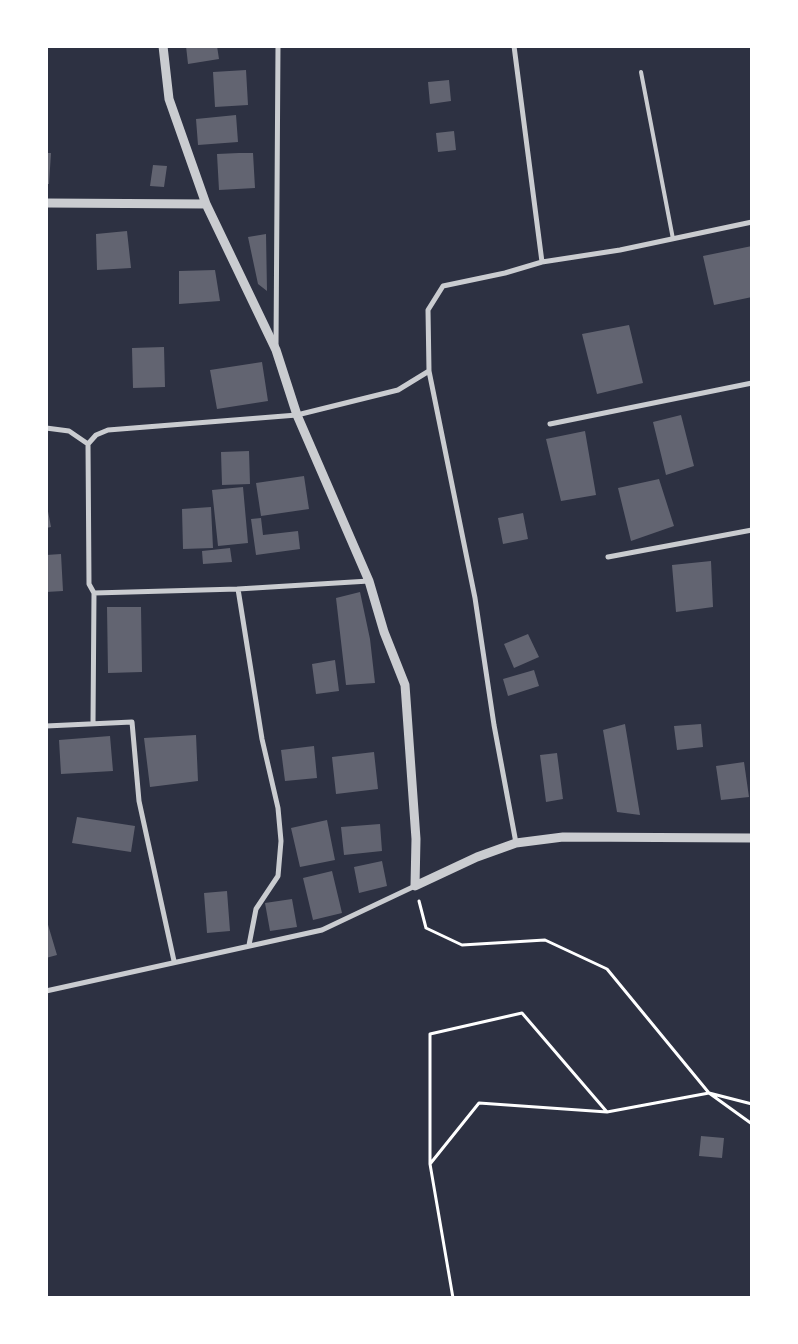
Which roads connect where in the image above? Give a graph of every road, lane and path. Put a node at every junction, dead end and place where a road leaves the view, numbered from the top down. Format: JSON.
{"nodes":[{"id":1,"x":163,"y":46,"type":"edge"},
{"id":2,"x":278,"y":46,"type":"edge"},
{"id":3,"x":514,"y":46,"type":"edge"},
{"id":4,"x":641,"y":72,"type":"dead end"},
{"id":5,"x":46,"y":203,"type":"edge"},
{"id":6,"x":206,"y":204,"type":"junction"},
{"id":7,"x":752,"y":222,"type":"edge"},
{"id":8,"x":673,"y":239,"type":"junction"},
{"id":9,"x":542,"y":262,"type":"junction"},
{"id":10,"x":276,"y":350,"type":"junction"},
{"id":11,"x":428,"y":371,"type":"junction"},
{"id":12,"x":752,"y":383,"type":"edge"},
{"id":13,"x":297,"y":415,"type":"junction"},
{"id":14,"x":550,"y":424,"type":"dead end"},
{"id":15,"x":46,"y":428,"type":"edge"},
{"id":16,"x":88,"y":444,"type":"junction"},
{"id":17,"x":752,"y":530,"type":"edge"},
{"id":18,"x":608,"y":557,"type":"dead end"},
{"id":19,"x":369,"y":581,"type":"junction"},
{"id":20,"x":238,"y":589,"type":"junction"},
{"id":21,"x":94,"y":593,"type":"junction"},
{"id":22,"x":93,"y":724,"type":"junction"},
{"id":23,"x":46,"y":726,"type":"edge"},
{"id":24,"x":752,"y":838,"type":"edge"},
{"id":25,"x":516,"y":843,"type":"junction"},
{"id":26,"x":415,"y":886,"type":"junction"},
{"id":27,"x":249,"y":946,"type":"junction"},
{"id":28,"x":174,"y":961,"type":"junction"},
{"id":29,"x":46,"y":991,"type":"edge"},
{"id":30,"x":709,"y":1093,"type":"junction"},
{"id":31,"x":752,"y":1104,"type":"edge"},
{"id":32,"x":608,"y":1112,"type":"junction"},
{"id":33,"x":752,"y":1124,"type":"edge"},
{"id":34,"x":430,"y":1164,"type":"junction"},
{"id":35,"x":453,"y":1298,"type":"edge"}],
"edges":[{"from":1,"to":6,"type":"street"},
{"from":2,"to":10,"type":"street"},
{"from":3,"to":9,"type":"street"},
{"from":4,"to":8,"type":"lane"},
{"from":5,"to":6,"type":"street"},
{"from":6,"to":10,"type":"street"},
{"from":7,"to":8,"type":"street"},
{"from":8,"to":9,"type":"street"},
{"from":9,"to":11,"type":"street"},
{"from":10,"to":13,"type":"street"},
{"from":11,"to":13,"type":"street"},
{"from":11,"to":25,"type":"street"},
{"from":12,"to":14,"type":"street"},
{"from":13,"to":16,"type":"street"},
{"from":13,"to":19,"type":"street"},
{"from":15,"to":16,"type":"street"},
{"from":16,"to":21,"type":"street"},
{"from":17,"to":18,"type":"street"},
{"from":19,"to":20,"type":"street"},
{"from":19,"to":26,"type":"street"},
{"from":20,"to":21,"type":"street"},
{"from":20,"to":27,"type":"street"},
{"from":21,"to":22,"type":"street"},
{"from":22,"to":23,"type":"street"},
{"from":22,"to":28,"type":"street"},
{"from":24,"to":25,"type":"street"},
{"from":25,"to":26,"type":"street"},
{"from":26,"to":27,"type":"street"},
{"from":26,"to":30,"type":"path"},
{"from":27,"to":28,"type":"street"},
{"from":28,"to":29,"type":"street"},
{"from":30,"to":31,"type":"path"},
{"from":30,"to":32,"type":"path"},
{"from":30,"to":33,"type":"path"},
{"from":32,"to":34,"type":"path"},
{"from":32,"to":34,"type":"path"},
{"from":34,"to":35,"type":"path"}]}
